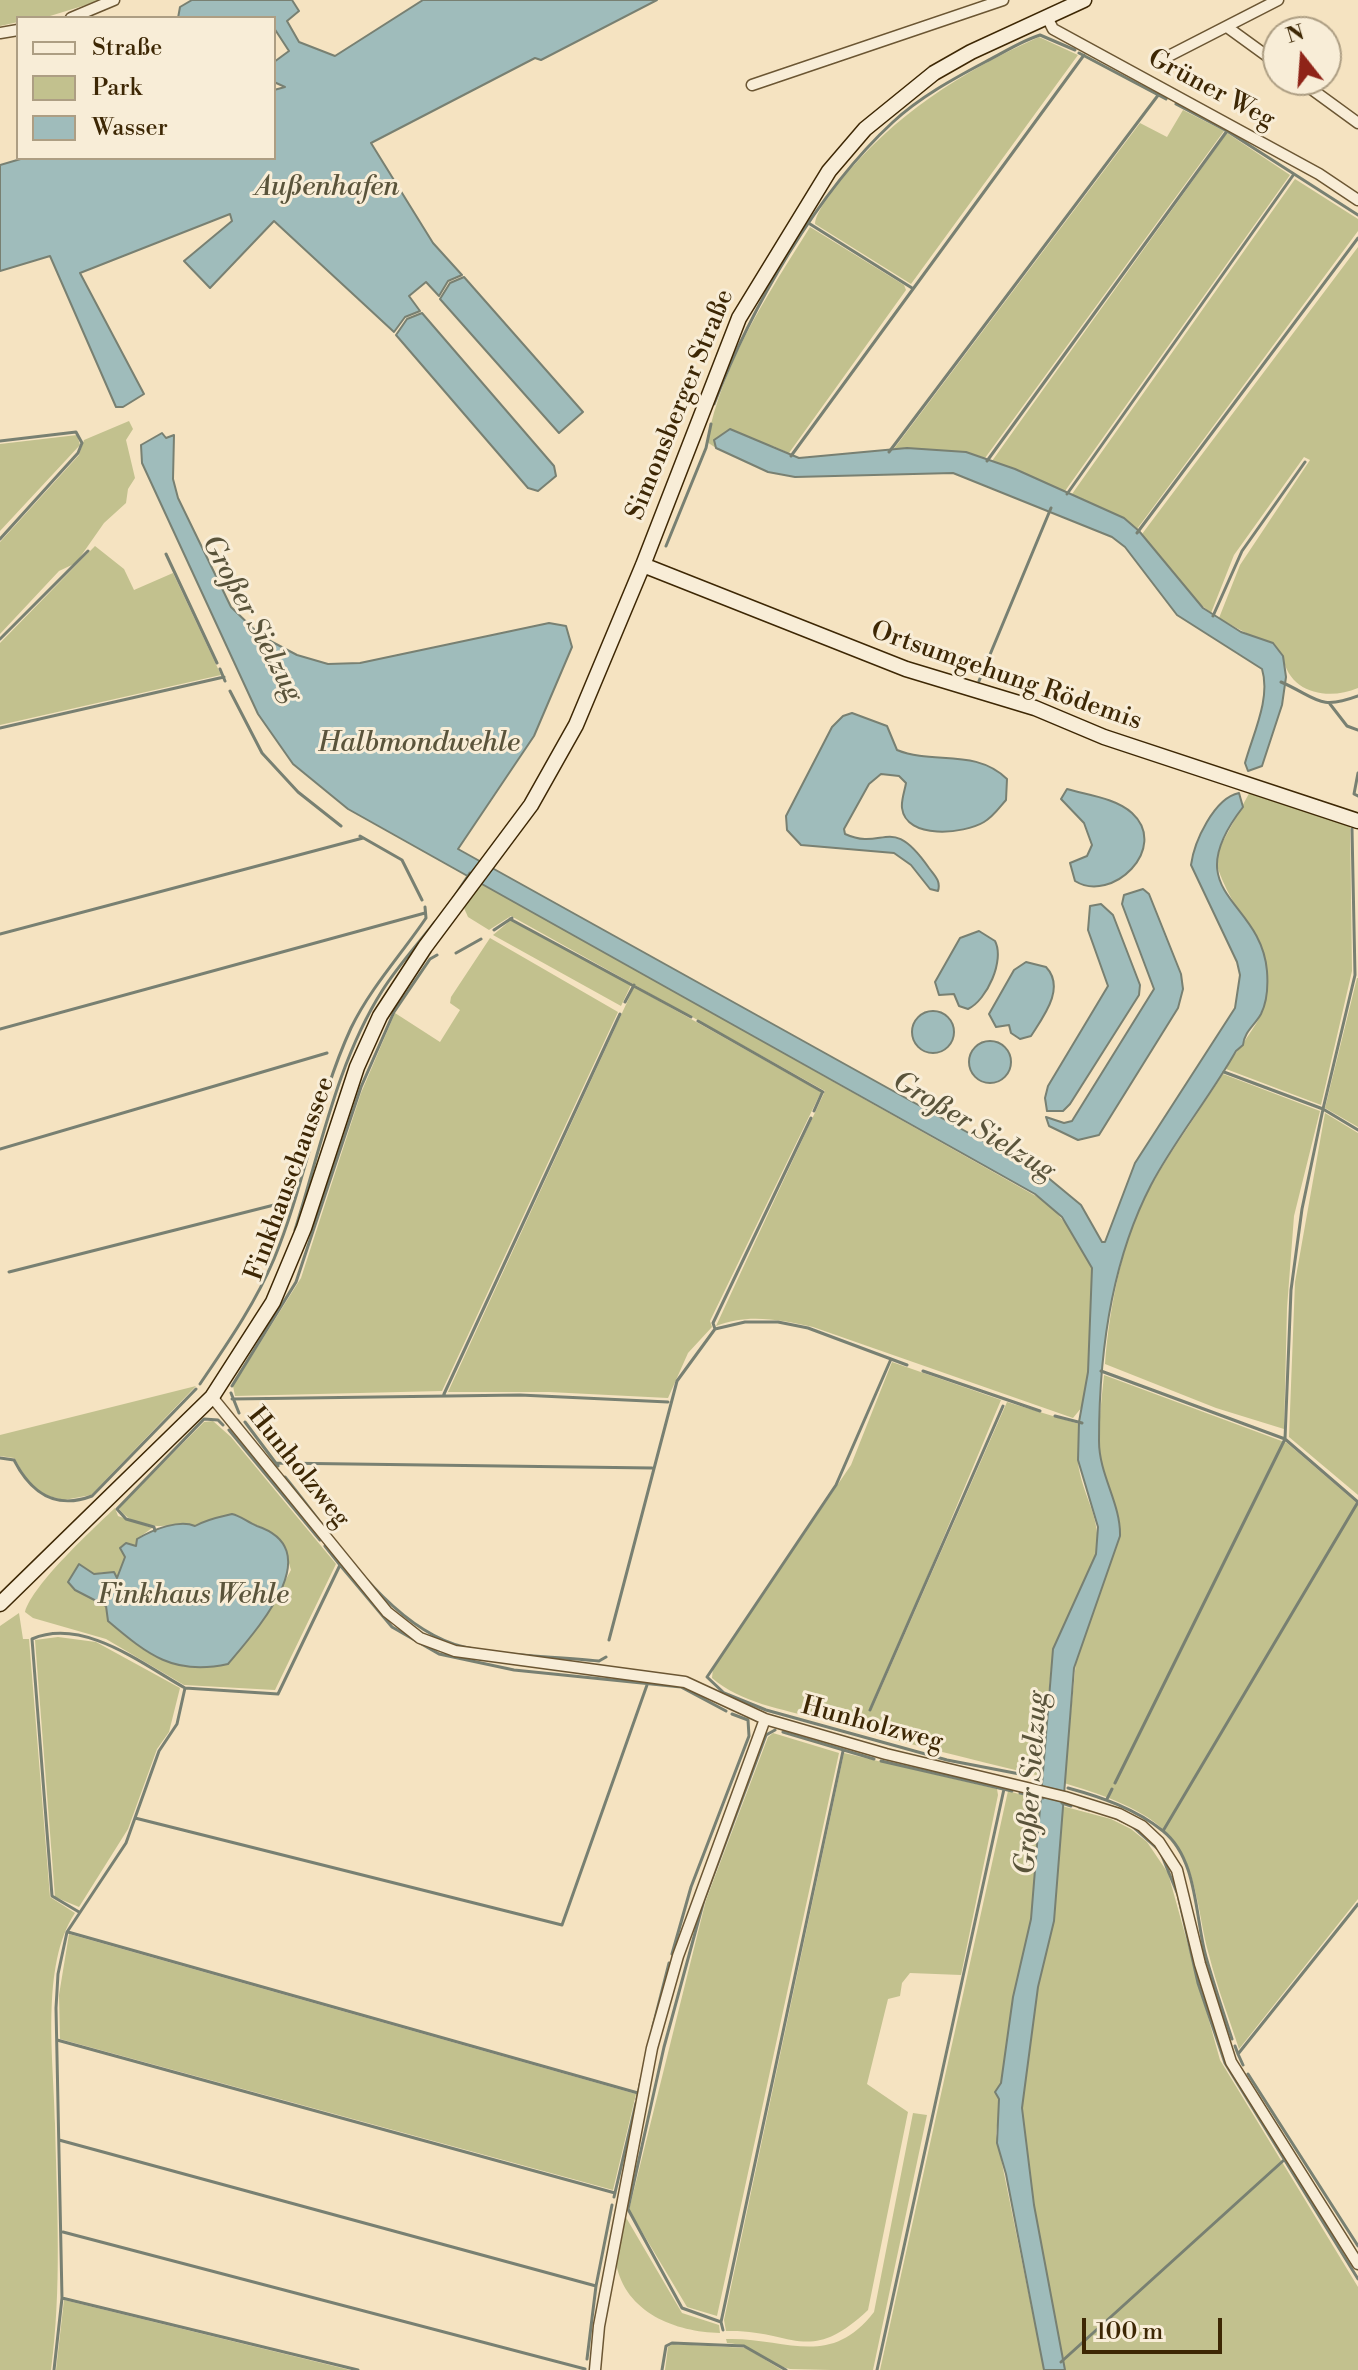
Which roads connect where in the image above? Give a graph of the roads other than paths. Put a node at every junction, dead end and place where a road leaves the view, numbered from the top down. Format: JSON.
{"nodes":[{"id":1,"x":114,"y":0,"type":"edge"},
{"id":2,"x":1003,"y":0,"type":"edge"},
{"id":3,"x":1084,"y":0,"type":"edge"},
{"id":4,"x":1278,"y":0,"type":"edge"},
{"id":5,"x":76,"y":16,"type":"edge"},
{"id":6,"x":1047,"y":17,"type":"junction"},
{"id":7,"x":1227,"y":27,"type":"junction"},
{"id":8,"x":1262,"y":52,"type":"edge"},
{"id":9,"x":1159,"y":61,"type":"dead end"},
{"id":10,"x":752,"y":85,"type":"dead end"},
{"id":11,"x":1321,"y":96,"type":"edge"},
{"id":12,"x":1358,"y":123,"type":"edge"},
{"id":13,"x":1358,"y":200,"type":"edge"},
{"id":14,"x":643,"y":565,"type":"junction"},
{"id":15,"x":1358,"y":821,"type":"edge"},
{"id":16,"x":494,"y":856,"type":"joint"},
{"id":17,"x":212,"y":1397,"type":"junction"},
{"id":18,"x":0,"y":1604,"type":"edge"},
{"id":19,"x":765,"y":1719,"type":"junction"},
{"id":20,"x":1358,"y":2264,"type":"edge"},
{"id":21,"x":595,"y":2370,"type":"edge"}],
"edges":[{"from":1,"to":5,"type":"street"},
{"from":2,"to":10,"type":"street"},
{"from":3,"to":6,"type":"main road","name":"Simonsberger Straße"},
{"from":4,"to":7,"type":"street"},
{"from":6,"to":13,"type":"street","name":"Grüner Weg"},
{"from":6,"to":14,"type":"main road","name":"Simonsberger Straße"},
{"from":7,"to":8,"type":"street"},
{"from":7,"to":9,"type":"street"},
{"from":11,"to":12,"type":"street"},
{"from":14,"to":15,"type":"main road","name":"Ortsumgehung Rödemis"},
{"from":14,"to":16,"type":"main road","name":"Simonsberger Straße"},
{"from":16,"to":17,"type":"main road","name":"Finkhauschaussee"},
{"from":17,"to":18,"type":"main road","name":"Finkhauschaussee"},
{"from":17,"to":19,"type":"street","name":"Hunholzweg"},
{"from":19,"to":20,"type":"street","name":"Hunholzweg"},
{"from":19,"to":21,"type":"street"}]}
